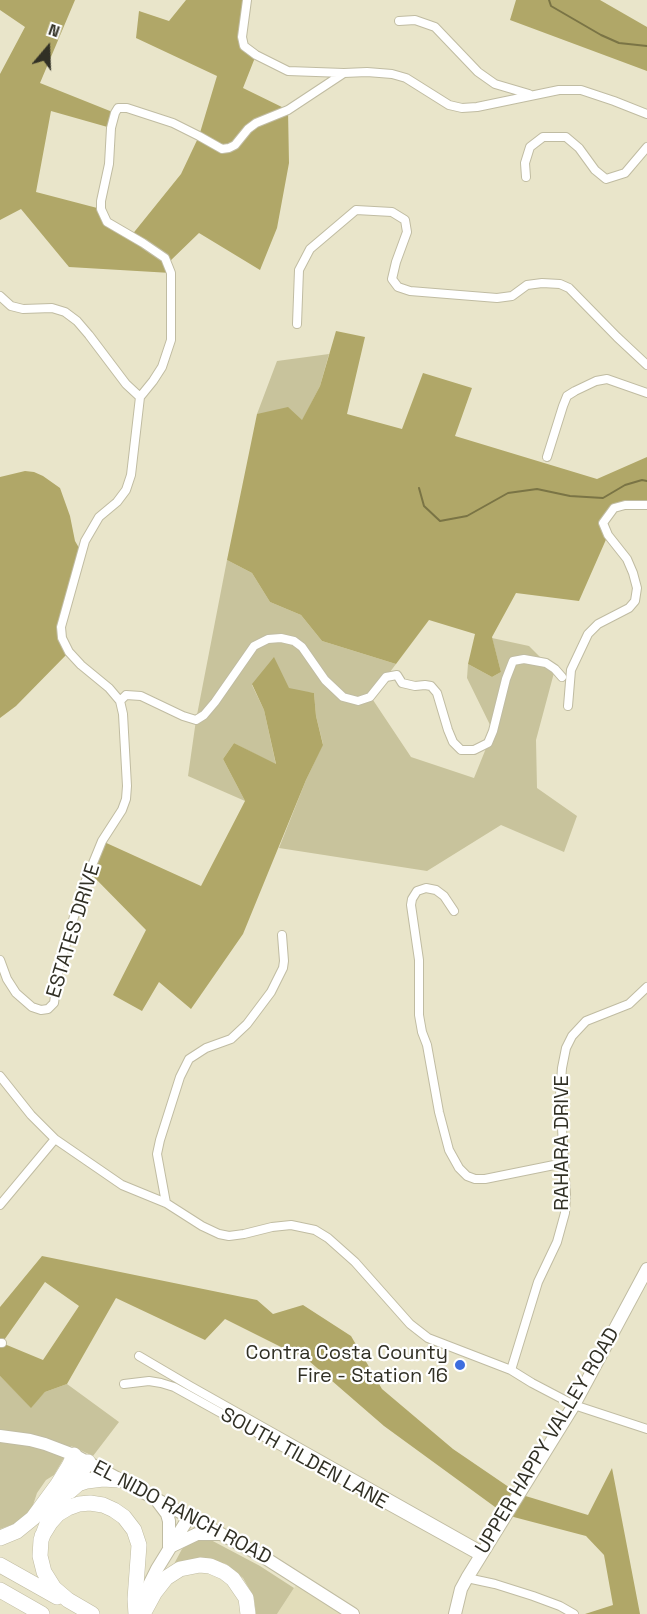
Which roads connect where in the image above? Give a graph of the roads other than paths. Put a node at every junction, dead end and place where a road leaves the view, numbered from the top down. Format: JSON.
{"nodes":[{"id":1,"x":247,"y":0,"type":"edge"},
{"id":2,"x":399,"y":21,"type":"dead end"},
{"id":3,"x":344,"y":73,"type":"junction"},
{"id":4,"x":533,"y":95,"type":"junction"},
{"id":5,"x":647,"y":114,"type":"edge"},
{"id":6,"x":647,"y":147,"type":"edge"},
{"id":7,"x":526,"y":177,"type":"dead end"},
{"id":8,"x":0,"y":296,"type":"edge"},
{"id":9,"x":297,"y":324,"type":"dead end"},
{"id":10,"x":647,"y":365,"type":"edge"},
{"id":11,"x":647,"y":393,"type":"edge"},
{"id":12,"x":140,"y":397,"type":"junction"},
{"id":13,"x":547,"y":457,"type":"dead end"},
{"id":14,"x":647,"y":505,"type":"edge"},
{"id":15,"x":561,"y":677,"type":"dead end"},
{"id":16,"x":120,"y":701,"type":"junction"},
{"id":17,"x":568,"y":705,"type":"dead end"},
{"id":18,"x":454,"y":911,"type":"dead end"},
{"id":19,"x":282,"y":935,"type":"dead end"},
{"id":20,"x":0,"y":960,"type":"edge"},
{"id":21,"x":647,"y":987,"type":"edge"},
{"id":22,"x":0,"y":1076,"type":"edge"},
{"id":23,"x":55,"y":1138,"type":"junction"},
{"id":24,"x":564,"y":1163,"type":"junction"},
{"id":25,"x":166,"y":1203,"type":"junction"},
{"id":26,"x":0,"y":1205,"type":"edge"},
{"id":27,"x":647,"y":1269,"type":"edge"},
{"id":28,"x":644,"y":1284,"type":"edge"},
{"id":29,"x":139,"y":1356,"type":"dead end"},
{"id":30,"x":511,"y":1370,"type":"junction"},
{"id":31,"x":124,"y":1384,"type":"dead end"},
{"id":32,"x":574,"y":1405,"type":"junction"},
{"id":33,"x":647,"y":1429,"type":"edge"},
{"id":34,"x":0,"y":1436,"type":"edge"},
{"id":35,"x":81,"y":1459,"type":"junction"},
{"id":36,"x":119,"y":1480,"type":"junction"},
{"id":37,"x":63,"y":1496,"type":"junction"},
{"id":38,"x":156,"y":1500,"type":"junction"},
{"id":39,"x":189,"y":1517,"type":"junction"},
{"id":40,"x":223,"y":1535,"type":"junction"},
{"id":41,"x":42,"y":1536,"type":"junction"},
{"id":42,"x":0,"y":1538,"type":"edge"},
{"id":43,"x":169,"y":1548,"type":"junction"},
{"id":44,"x":481,"y":1554,"type":"junction"},
{"id":45,"x":0,"y":1565,"type":"edge"},
{"id":46,"x":467,"y":1578,"type":"junction"},
{"id":47,"x":0,"y":1590,"type":"edge"},
{"id":48,"x":42,"y":1614,"type":"edge"},
{"id":49,"x":90,"y":1614,"type":"edge"},
{"id":50,"x":139,"y":1614,"type":"edge"},
{"id":51,"x":248,"y":1614,"type":"edge"},
{"id":52,"x":353,"y":1614,"type":"edge"},
{"id":53,"x":455,"y":1614,"type":"edge"},
{"id":54,"x":574,"y":1614,"type":"edge"}],
"edges":[{"from":1,"to":3,"type":"street"},
{"from":2,"to":4,"type":"street"},
{"from":3,"to":4,"type":"street"},
{"from":3,"to":12,"type":"street"},
{"from":4,"to":5,"type":"street"},
{"from":6,"to":7,"type":"street"},
{"from":8,"to":12,"type":"street"},
{"from":9,"to":10,"type":"street"},
{"from":11,"to":13,"type":"street"},
{"from":12,"to":16,"type":"street"},
{"from":14,"to":17,"type":"street"},
{"from":15,"to":16,"type":"street"},
{"from":16,"to":20,"type":"street","name":"ESTATES DRIVE"},
{"from":18,"to":24,"type":"street"},
{"from":19,"to":25,"type":"street"},
{"from":21,"to":24,"type":"street","name":"RAHARA DRIVE"},
{"from":22,"to":23,"type":"street"},
{"from":23,"to":25,"type":"street"},
{"from":23,"to":26,"type":"street"},
{"from":24,"to":30,"type":"street","name":"RAHARA DRIVE"},
{"from":25,"to":30,"type":"street"},
{"from":27,"to":28,"type":"street","name":"UPPER HAPPY VALLEY ROAD"},
{"from":28,"to":32,"type":"street","name":"UPPER HAPPY VALLEY ROAD"},
{"from":29,"to":44,"type":"street"},
{"from":30,"to":32,"type":"street"},
{"from":31,"to":44,"type":"street","name":"SOUTH TILDEN LANE"},
{"from":32,"to":33,"type":"street"},
{"from":32,"to":44,"type":"street","name":"UPPER HAPPY VALLEY ROAD"},
{"from":34,"to":35,"type":"street","name":"EL NIDO RANCH ROAD"},
{"from":35,"to":36,"type":"street","name":"EL NIDO RANCH ROAD"},
{"from":35,"to":37,"type":"highway"},
{"from":35,"to":42,"type":"highway"},
{"from":36,"to":37,"type":"highway"},
{"from":36,"to":38,"type":"street","name":"EL NIDO RANCH ROAD"},
{"from":37,"to":41,"type":"highway"},
{"from":38,"to":39,"type":"street","name":"EL NIDO RANCH ROAD"},
{"from":38,"to":43,"type":"street"},
{"from":39,"to":40,"type":"street","name":"EL NIDO RANCH ROAD"},
{"from":39,"to":43,"type":"street"},
{"from":40,"to":43,"type":"street"},
{"from":40,"to":52,"type":"street","name":"EL NIDO RANCH ROAD"},
{"from":41,"to":49,"type":"highway"},
{"from":41,"to":50,"type":"highway"},
{"from":43,"to":50,"type":"street"},
{"from":44,"to":46,"type":"street","name":"UPPER HAPPY VALLEY ROAD"},
{"from":45,"to":49,"type":"highway"},
{"from":46,"to":53,"type":"street","name":"UPPER HAPPY VALLEY ROAD"},
{"from":46,"to":54,"type":"street"},
{"from":47,"to":48,"type":"highway"},
{"from":50,"to":51,"type":"highway"}]}
